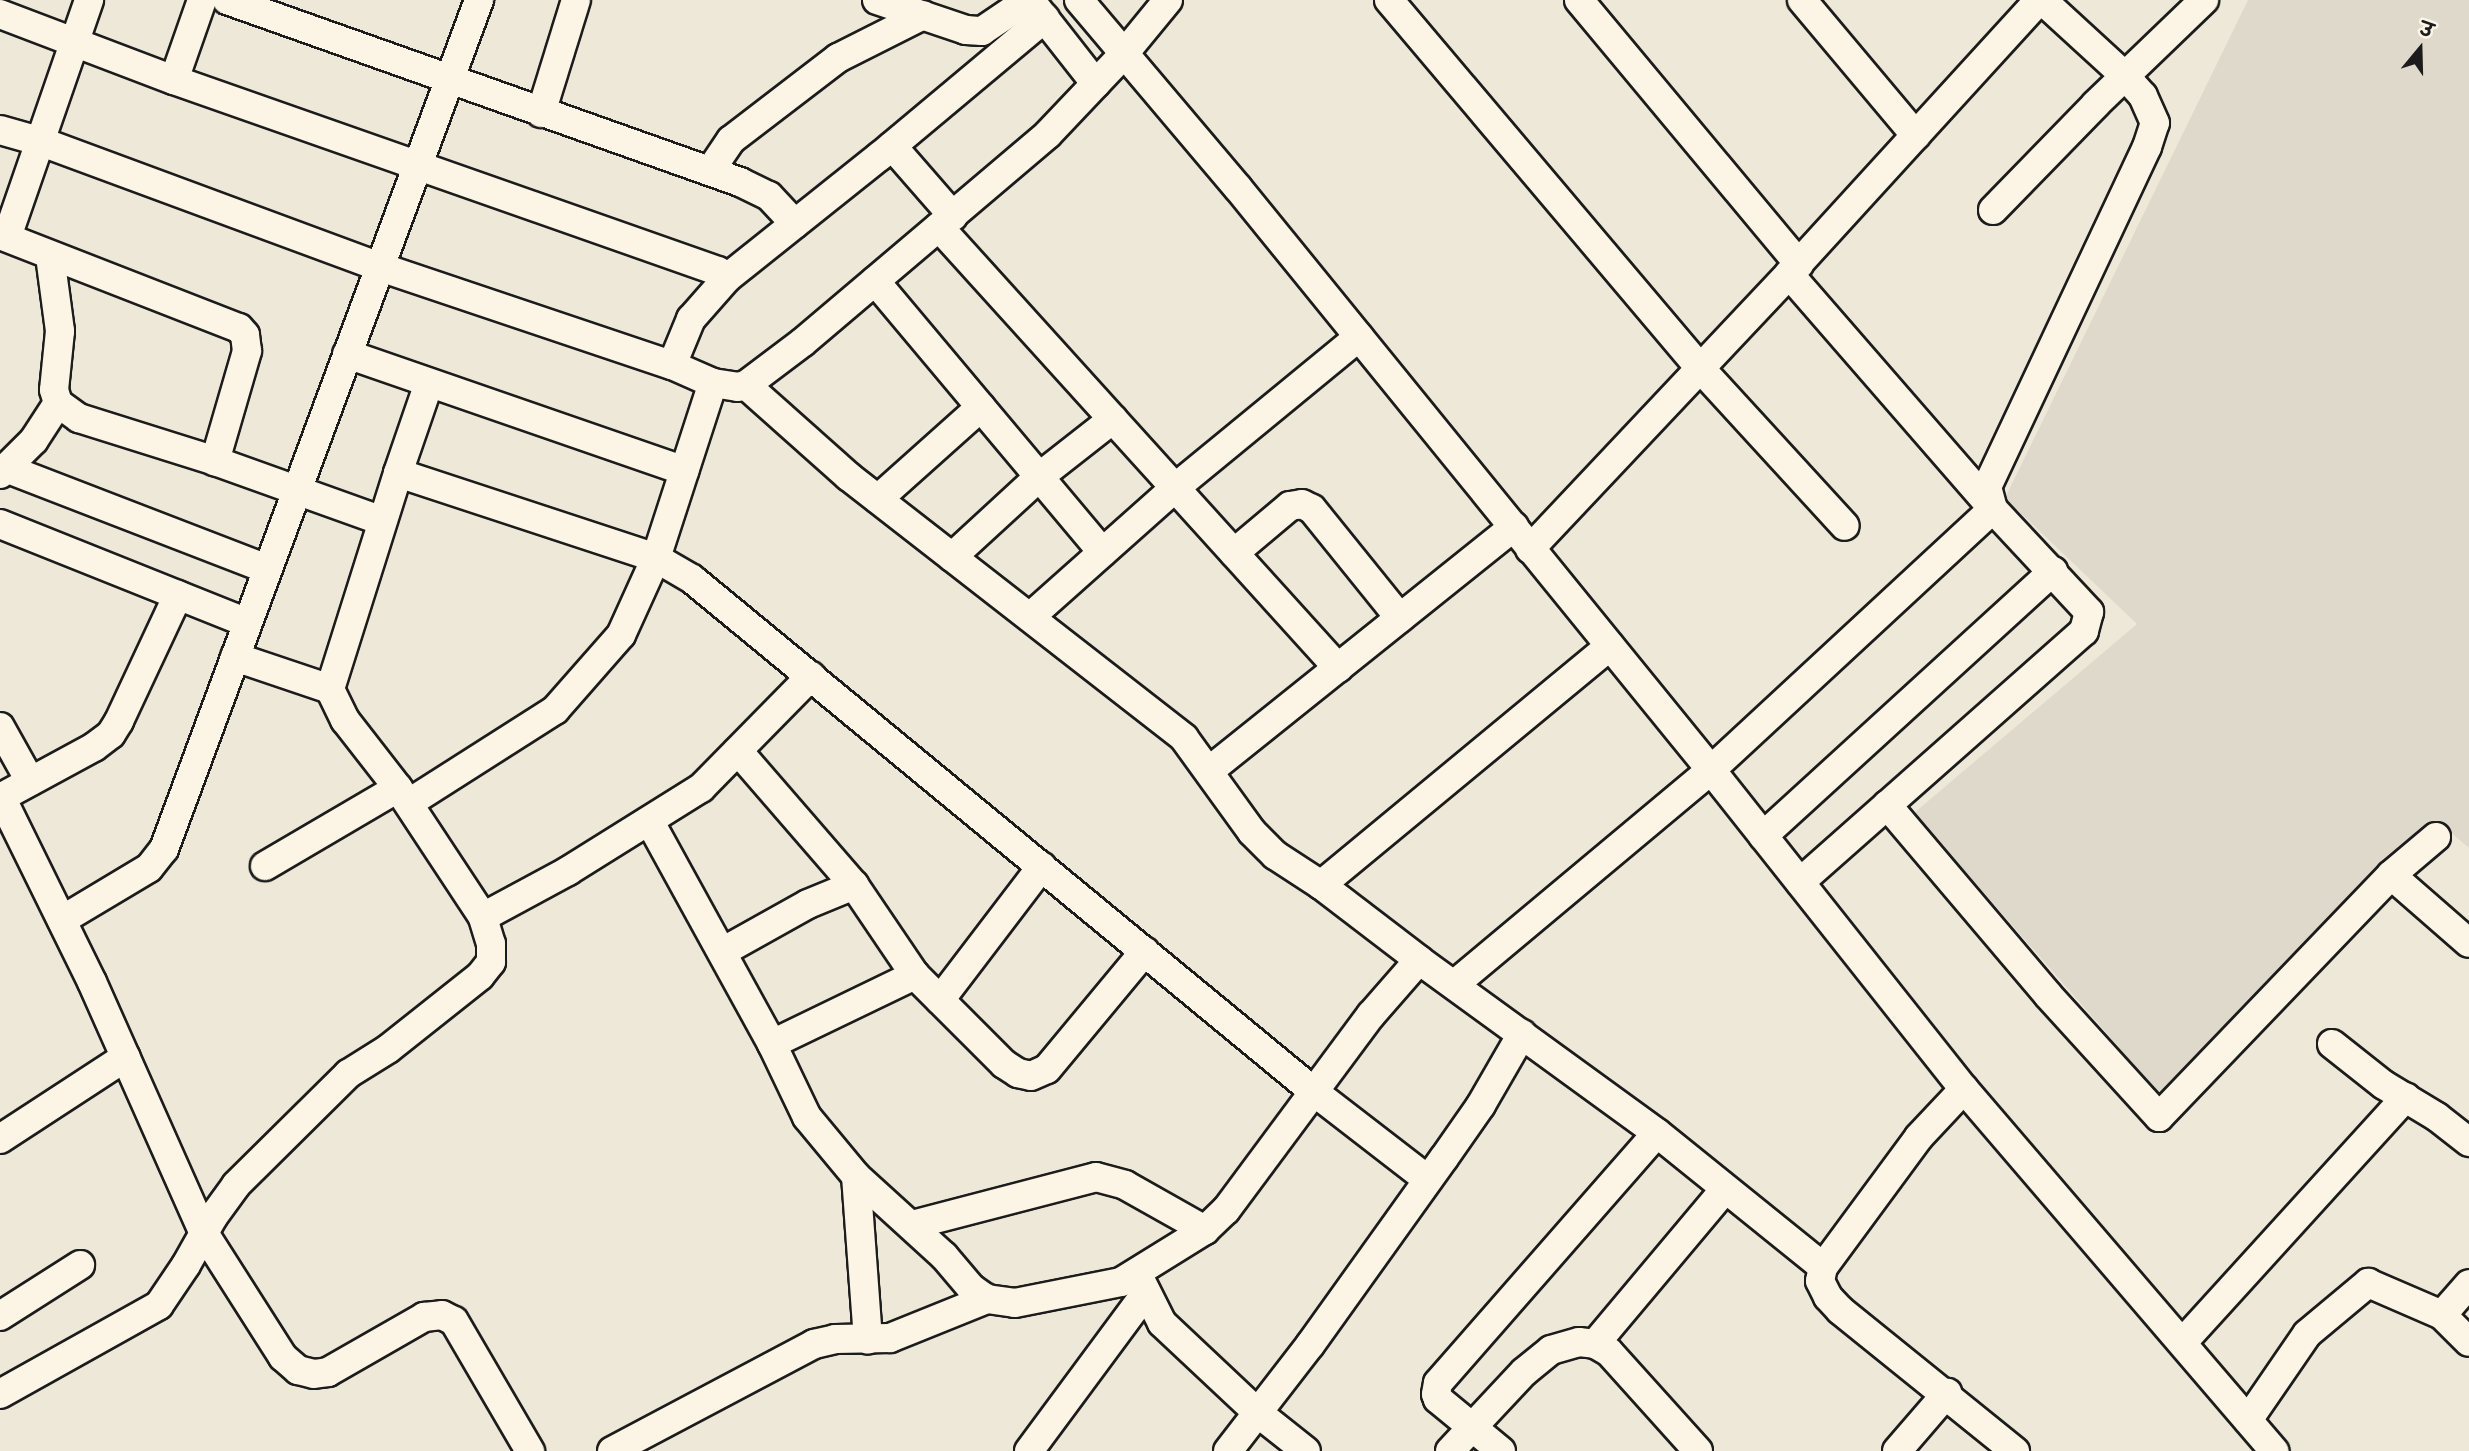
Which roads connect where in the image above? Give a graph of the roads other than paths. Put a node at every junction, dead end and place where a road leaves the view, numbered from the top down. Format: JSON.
{"nodes":[{"id":1,"x":89,"y":0,"type":"edge"},
{"id":2,"x":202,"y":0,"type":"edge"},
{"id":3,"x":227,"y":0,"type":"edge"},
{"id":4,"x":479,"y":0,"type":"edge"},
{"id":5,"x":576,"y":0,"type":"edge"},
{"id":6,"x":877,"y":0,"type":"edge"},
{"id":7,"x":1079,"y":0,"type":"edge"},
{"id":8,"x":1168,"y":0,"type":"edge"},
{"id":9,"x":1388,"y":0,"type":"edge"},
{"id":10,"x":1579,"y":0,"type":"edge"},
{"id":11,"x":1802,"y":0,"type":"edge"},
{"id":12,"x":2040,"y":0,"type":"edge"},
{"id":13,"x":2204,"y":0,"type":"edge"},
{"id":14,"x":1034,"y":6,"type":"edge"},
{"id":15,"x":0,"y":14,"type":"edge"},
{"id":16,"x":923,"y":15,"type":"junction"},
{"id":17,"x":74,"y":40,"type":"junction"},
{"id":18,"x":1123,"y":55,"type":"junction"},
{"id":19,"x":2125,"y":76,"type":"junction"},
{"id":20,"x":174,"y":80,"type":"junction"},
{"id":21,"x":449,"y":80,"type":"junction"},
{"id":22,"x":1096,"y":84,"type":"junction"},
{"id":23,"x":541,"y":113,"type":"junction"},
{"id":24,"x":0,"y":130,"type":"edge"},
{"id":25,"x":1916,"y":136,"type":"junction"},
{"id":26,"x":42,"y":142,"type":"junction"},
{"id":27,"x":892,"y":146,"type":"junction"},
{"id":28,"x":418,"y":164,"type":"junction"},
{"id":29,"x":710,"y":171,"type":"junction"},
{"id":30,"x":1993,"y":210,"type":"dead end"},
{"id":31,"x":946,"y":222,"type":"junction"},
{"id":32,"x":795,"y":224,"type":"junction"},
{"id":33,"x":4,"y":236,"type":"edge"},
{"id":34,"x":50,"y":256,"type":"junction"},
{"id":35,"x":380,"y":267,"type":"junction"},
{"id":36,"x":1794,"y":269,"type":"junction"},
{"id":37,"x":727,"y":278,"type":"junction"},
{"id":38,"x":875,"y":281,"type":"junction"},
{"id":39,"x":1359,"y":337,"type":"junction"},
{"id":40,"x":347,"y":354,"type":"junction"},
{"id":41,"x":672,"y":365,"type":"junction"},
{"id":42,"x":1700,"y":368,"type":"junction"},
{"id":43,"x":429,"y":383,"type":"junction"},
{"id":44,"x":713,"y":383,"type":"junction"},
{"id":45,"x":746,"y":385,"type":"junction"},
{"id":46,"x":58,"y":403,"type":"junction"},
{"id":47,"x":981,"y":407,"type":"junction"},
{"id":48,"x":1113,"y":419,"type":"junction"},
{"id":49,"x":215,"y":461,"type":"junction"},
{"id":50,"x":4,"y":471,"type":"edge"},
{"id":51,"x":684,"y":471,"type":"junction"},
{"id":52,"x":398,"y":473,"type":"junction"},
{"id":53,"x":1040,"y":477,"type":"junction"},
{"id":54,"x":1175,"y":488,"type":"junction"},
{"id":55,"x":295,"y":490,"type":"junction"},
{"id":56,"x":878,"y":499,"type":"junction"},
{"id":57,"x":1993,"y":509,"type":"junction"},
{"id":58,"x":380,"y":520,"type":"junction"},
{"id":59,"x":0,"y":524,"type":"edge"},
{"id":60,"x":1845,"y":526,"type":"dead end"},
{"id":61,"x":1522,"y":538,"type":"junction"},
{"id":62,"x":1102,"y":552,"type":"junction"},
{"id":63,"x":1234,"y":553,"type":"junction"},
{"id":64,"x":952,"y":557,"type":"junction"},
{"id":65,"x":656,"y":558,"type":"junction"},
{"id":66,"x":267,"y":569,"type":"junction"},
{"id":67,"x":2053,"y":571,"type":"junction"},
{"id":68,"x":178,"y":595,"type":"junction"},
{"id":69,"x":1030,"y":617,"type":"junction"},
{"id":70,"x":1400,"y":618,"type":"junction"},
{"id":71,"x":247,"y":623,"type":"junction"},
{"id":72,"x":1610,"y":646,"type":"junction"},
{"id":73,"x":235,"y":657,"type":"junction"},
{"id":74,"x":1338,"y":668,"type":"junction"},
{"id":75,"x":811,"y":676,"type":"junction"},
{"id":76,"x":330,"y":688,"type":"junction"},
{"id":77,"x":0,"y":727,"type":"edge"},
{"id":78,"x":738,"y":751,"type":"junction"},
{"id":79,"x":1710,"y":770,"type":"junction"},
{"id":80,"x":1209,"y":771,"type":"junction"},
{"id":81,"x":30,"y":782,"type":"junction"},
{"id":82,"x":404,"y":796,"type":"junction"},
{"id":83,"x":1,"y":797,"type":"edge"},
{"id":84,"x":1887,"y":805,"type":"junction"},
{"id":85,"x":650,"y":822,"type":"junction"},
{"id":86,"x":1763,"y":836,"type":"junction"},
{"id":87,"x":2435,"y":837,"type":"dead end"},
{"id":88,"x":265,"y":866,"type":"dead end"},
{"id":89,"x":1042,"y":866,"type":"junction"},
{"id":90,"x":2391,"y":875,"type":"junction"},
{"id":91,"x":1800,"y":882,"type":"junction"},
{"id":92,"x":854,"y":885,"type":"junction"},
{"id":93,"x":1321,"y":885,"type":"junction"},
{"id":94,"x":483,"y":917,"type":"junction"},
{"id":95,"x":62,"y":920,"type":"junction"},
{"id":96,"x":2469,"y":943,"type":"edge"},
{"id":97,"x":1144,"y":951,"type":"junction"},
{"id":98,"x":722,"y":952,"type":"junction"},
{"id":99,"x":1419,"y":960,"type":"junction"},
{"id":100,"x":915,"y":975,"type":"junction"},
{"id":101,"x":1455,"y":984,"type":"junction"},
{"id":102,"x":940,"y":1000,"type":"junction"},
{"id":103,"x":1522,"y":1034,"type":"junction"},
{"id":104,"x":772,"y":1044,"type":"junction"},
{"id":105,"x":2332,"y":1044,"type":"dead end"},
{"id":106,"x":126,"y":1057,"type":"junction"},
{"id":107,"x":1964,"y":1088,"type":"junction"},
{"id":108,"x":1313,"y":1091,"type":"junction"},
{"id":109,"x":2406,"y":1097,"type":"junction"},
{"id":110,"x":1657,"y":1133,"type":"junction"},
{"id":111,"x":0,"y":1139,"type":"edge"},
{"id":112,"x":2469,"y":1142,"type":"edge"},
{"id":113,"x":856,"y":1176,"type":"junction"},
{"id":114,"x":1429,"y":1180,"type":"junction"},
{"id":115,"x":1725,"y":1189,"type":"junction"},
{"id":116,"x":912,"y":1226,"type":"junction"},
{"id":117,"x":1205,"y":1230,"type":"junction"},
{"id":118,"x":204,"y":1233,"type":"junction"},
{"id":119,"x":80,"y":1265,"type":"dead end"},
{"id":120,"x":1823,"y":1267,"type":"junction"},
{"id":121,"x":1141,"y":1283,"type":"junction"},
{"id":122,"x":2469,"y":1284,"type":"edge"},
{"id":123,"x":987,"y":1299,"type":"junction"},
{"id":124,"x":2442,"y":1315,"type":"junction"},
{"id":125,"x":0,"y":1316,"type":"edge"},
{"id":126,"x":868,"y":1340,"type":"junction"},
{"id":127,"x":2183,"y":1342,"type":"junction"},
{"id":128,"x":2469,"y":1342,"type":"edge"},
{"id":129,"x":1595,"y":1344,"type":"junction"},
{"id":130,"x":1947,"y":1393,"type":"junction"},
{"id":131,"x":0,"y":1394,"type":"edge"},
{"id":132,"x":1258,"y":1413,"type":"junction"},
{"id":133,"x":2248,"y":1420,"type":"junction"},
{"id":134,"x":1471,"y":1428,"type":"junction"},
{"id":135,"x":2272,"y":1450,"type":"edge"},
{"id":136,"x":530,"y":1451,"type":"edge"},
{"id":137,"x":612,"y":1451,"type":"edge"},
{"id":138,"x":1029,"y":1451,"type":"edge"},
{"id":139,"x":1228,"y":1451,"type":"edge"},
{"id":140,"x":1306,"y":1451,"type":"edge"},
{"id":141,"x":1450,"y":1451,"type":"edge"},
{"id":142,"x":1501,"y":1451,"type":"edge"},
{"id":143,"x":1698,"y":1451,"type":"edge"},
{"id":144,"x":1897,"y":1451,"type":"edge"},
{"id":145,"x":2015,"y":1451,"type":"edge"}],
"edges":[{"from":1,"to":17,"type":"street"},
{"from":2,"to":20,"type":"street"},
{"from":3,"to":21,"type":"street"},
{"from":4,"to":21,"type":"street"},
{"from":5,"to":23,"type":"street"},
{"from":6,"to":16,"type":"street"},
{"from":7,"to":18,"type":"street"},
{"from":8,"to":18,"type":"street"},
{"from":9,"to":42,"type":"street"},
{"from":10,"to":36,"type":"street"},
{"from":11,"to":25,"type":"street"},
{"from":12,"to":19,"type":"street"},
{"from":12,"to":25,"type":"street"},
{"from":13,"to":19,"type":"street"},
{"from":14,"to":16,"type":"street"},
{"from":14,"to":22,"type":"street"},
{"from":14,"to":27,"type":"street"},
{"from":15,"to":17,"type":"street"},
{"from":16,"to":29,"type":"street"},
{"from":17,"to":20,"type":"street"},
{"from":17,"to":26,"type":"street"},
{"from":18,"to":22,"type":"street"},
{"from":18,"to":39,"type":"street"},
{"from":19,"to":30,"type":"street"},
{"from":19,"to":57,"type":"street"},
{"from":20,"to":28,"type":"street"},
{"from":21,"to":23,"type":"street"},
{"from":21,"to":28,"type":"street"},
{"from":22,"to":31,"type":"street"},
{"from":23,"to":29,"type":"street"},
{"from":24,"to":26,"type":"street"},
{"from":25,"to":36,"type":"street"},
{"from":26,"to":33,"type":"street"},
{"from":26,"to":35,"type":"street"},
{"from":27,"to":31,"type":"street"},
{"from":27,"to":32,"type":"street"},
{"from":28,"to":35,"type":"street"},
{"from":28,"to":37,"type":"street"},
{"from":29,"to":32,"type":"street"},
{"from":31,"to":38,"type":"street"},
{"from":31,"to":48,"type":"street"},
{"from":32,"to":37,"type":"street"},
{"from":33,"to":34,"type":"street"},
{"from":34,"to":46,"type":"street"},
{"from":34,"to":49,"type":"street"},
{"from":35,"to":40,"type":"street"},
{"from":35,"to":41,"type":"street"},
{"from":36,"to":42,"type":"street"},
{"from":36,"to":57,"type":"street"},
{"from":37,"to":41,"type":"street"},
{"from":38,"to":45,"type":"street"},
{"from":38,"to":47,"type":"street"},
{"from":39,"to":54,"type":"street"},
{"from":39,"to":61,"type":"street"},
{"from":40,"to":43,"type":"street"},
{"from":40,"to":55,"type":"street"},
{"from":41,"to":44,"type":"street"},
{"from":42,"to":60,"type":"street"},
{"from":42,"to":61,"type":"street"},
{"from":43,"to":51,"type":"street"},
{"from":43,"to":52,"type":"street"},
{"from":44,"to":45,"type":"street"},
{"from":44,"to":51,"type":"street"},
{"from":45,"to":56,"type":"street"},
{"from":46,"to":49,"type":"street"},
{"from":46,"to":50,"type":"street"},
{"from":47,"to":53,"type":"street"},
{"from":47,"to":56,"type":"street"},
{"from":48,"to":53,"type":"street"},
{"from":48,"to":54,"type":"street"},
{"from":49,"to":55,"type":"street"},
{"from":50,"to":66,"type":"street"},
{"from":51,"to":65,"type":"street"},
{"from":52,"to":58,"type":"street"},
{"from":52,"to":65,"type":"street"},
{"from":53,"to":62,"type":"street"},
{"from":53,"to":64,"type":"street"},
{"from":54,"to":62,"type":"street"},
{"from":54,"to":63,"type":"street"},
{"from":55,"to":58,"type":"street"},
{"from":55,"to":66,"type":"street"},
{"from":56,"to":64,"type":"street"},
{"from":57,"to":67,"type":"street"},
{"from":57,"to":79,"type":"street"},
{"from":58,"to":76,"type":"street"},
{"from":59,"to":68,"type":"street"},
{"from":61,"to":70,"type":"street"},
{"from":61,"to":72,"type":"street"},
{"from":62,"to":69,"type":"street"},
{"from":63,"to":70,"type":"street"},
{"from":63,"to":74,"type":"street"},
{"from":64,"to":69,"type":"street"},
{"from":65,"to":75,"type":"street"},
{"from":65,"to":82,"type":"street"},
{"from":66,"to":71,"type":"street"},
{"from":67,"to":84,"type":"street"},
{"from":67,"to":86,"type":"street"},
{"from":68,"to":71,"type":"street"},
{"from":68,"to":81,"type":"street"},
{"from":69,"to":80,"type":"street"},
{"from":70,"to":74,"type":"street"},
{"from":71,"to":73,"type":"street"},
{"from":72,"to":79,"type":"street"},
{"from":72,"to":93,"type":"street"},
{"from":73,"to":76,"type":"street"},
{"from":73,"to":95,"type":"street"},
{"from":74,"to":80,"type":"street"},
{"from":75,"to":78,"type":"street"},
{"from":75,"to":89,"type":"street"},
{"from":76,"to":82,"type":"street"},
{"from":77,"to":81,"type":"street"},
{"from":78,"to":85,"type":"street"},
{"from":78,"to":92,"type":"street"},
{"from":79,"to":86,"type":"street"},
{"from":79,"to":101,"type":"street"},
{"from":80,"to":93,"type":"street"},
{"from":81,"to":83,"type":"street"},
{"from":82,"to":88,"type":"street"},
{"from":82,"to":94,"type":"street"},
{"from":83,"to":95,"type":"street"},
{"from":84,"to":90,"type":"street"},
{"from":84,"to":91,"type":"street"},
{"from":85,"to":94,"type":"street"},
{"from":85,"to":98,"type":"street"},
{"from":86,"to":91,"type":"street"},
{"from":87,"to":90,"type":"street"},
{"from":89,"to":97,"type":"street"},
{"from":89,"to":102,"type":"street"},
{"from":90,"to":96,"type":"street"},
{"from":91,"to":107,"type":"street"},
{"from":92,"to":98,"type":"street"},
{"from":92,"to":100,"type":"street"},
{"from":93,"to":99,"type":"street"},
{"from":94,"to":118,"type":"street"},
{"from":95,"to":106,"type":"street"},
{"from":97,"to":102,"type":"street"},
{"from":97,"to":108,"type":"street"},
{"from":98,"to":104,"type":"street"},
{"from":99,"to":101,"type":"street"},
{"from":99,"to":108,"type":"street"},
{"from":100,"to":102,"type":"street"},
{"from":100,"to":104,"type":"street"},
{"from":101,"to":103,"type":"street"},
{"from":103,"to":110,"type":"street"},
{"from":103,"to":114,"type":"street"},
{"from":104,"to":113,"type":"street"},
{"from":105,"to":109,"type":"street"},
{"from":106,"to":111,"type":"street"},
{"from":106,"to":118,"type":"street"},
{"from":107,"to":120,"type":"street"},
{"from":107,"to":127,"type":"street"},
{"from":108,"to":114,"type":"street"},
{"from":108,"to":117,"type":"street"},
{"from":109,"to":112,"type":"street"},
{"from":109,"to":127,"type":"street"},
{"from":110,"to":115,"type":"street"},
{"from":110,"to":134,"type":"street"},
{"from":113,"to":116,"type":"street"},
{"from":113,"to":126,"type":"street"},
{"from":114,"to":132,"type":"street"},
{"from":115,"to":120,"type":"street"},
{"from":115,"to":129,"type":"street"},
{"from":116,"to":117,"type":"street"},
{"from":116,"to":123,"type":"street"},
{"from":117,"to":121,"type":"street"},
{"from":118,"to":131,"type":"street"},
{"from":118,"to":136,"type":"street"},
{"from":119,"to":125,"type":"street"},
{"from":120,"to":130,"type":"street"},
{"from":121,"to":123,"type":"street"},
{"from":121,"to":132,"type":"street"},
{"from":121,"to":138,"type":"street"},
{"from":122,"to":124,"type":"street"},
{"from":123,"to":126,"type":"street"},
{"from":124,"to":128,"type":"street"},
{"from":124,"to":133,"type":"street"},
{"from":126,"to":137,"type":"street"},
{"from":127,"to":133,"type":"street"},
{"from":129,"to":134,"type":"street"},
{"from":129,"to":143,"type":"street"},
{"from":130,"to":144,"type":"street"},
{"from":130,"to":145,"type":"street"},
{"from":132,"to":139,"type":"street"},
{"from":132,"to":140,"type":"street"},
{"from":133,"to":135,"type":"street"},
{"from":134,"to":141,"type":"street"},
{"from":134,"to":142,"type":"street"}]}
